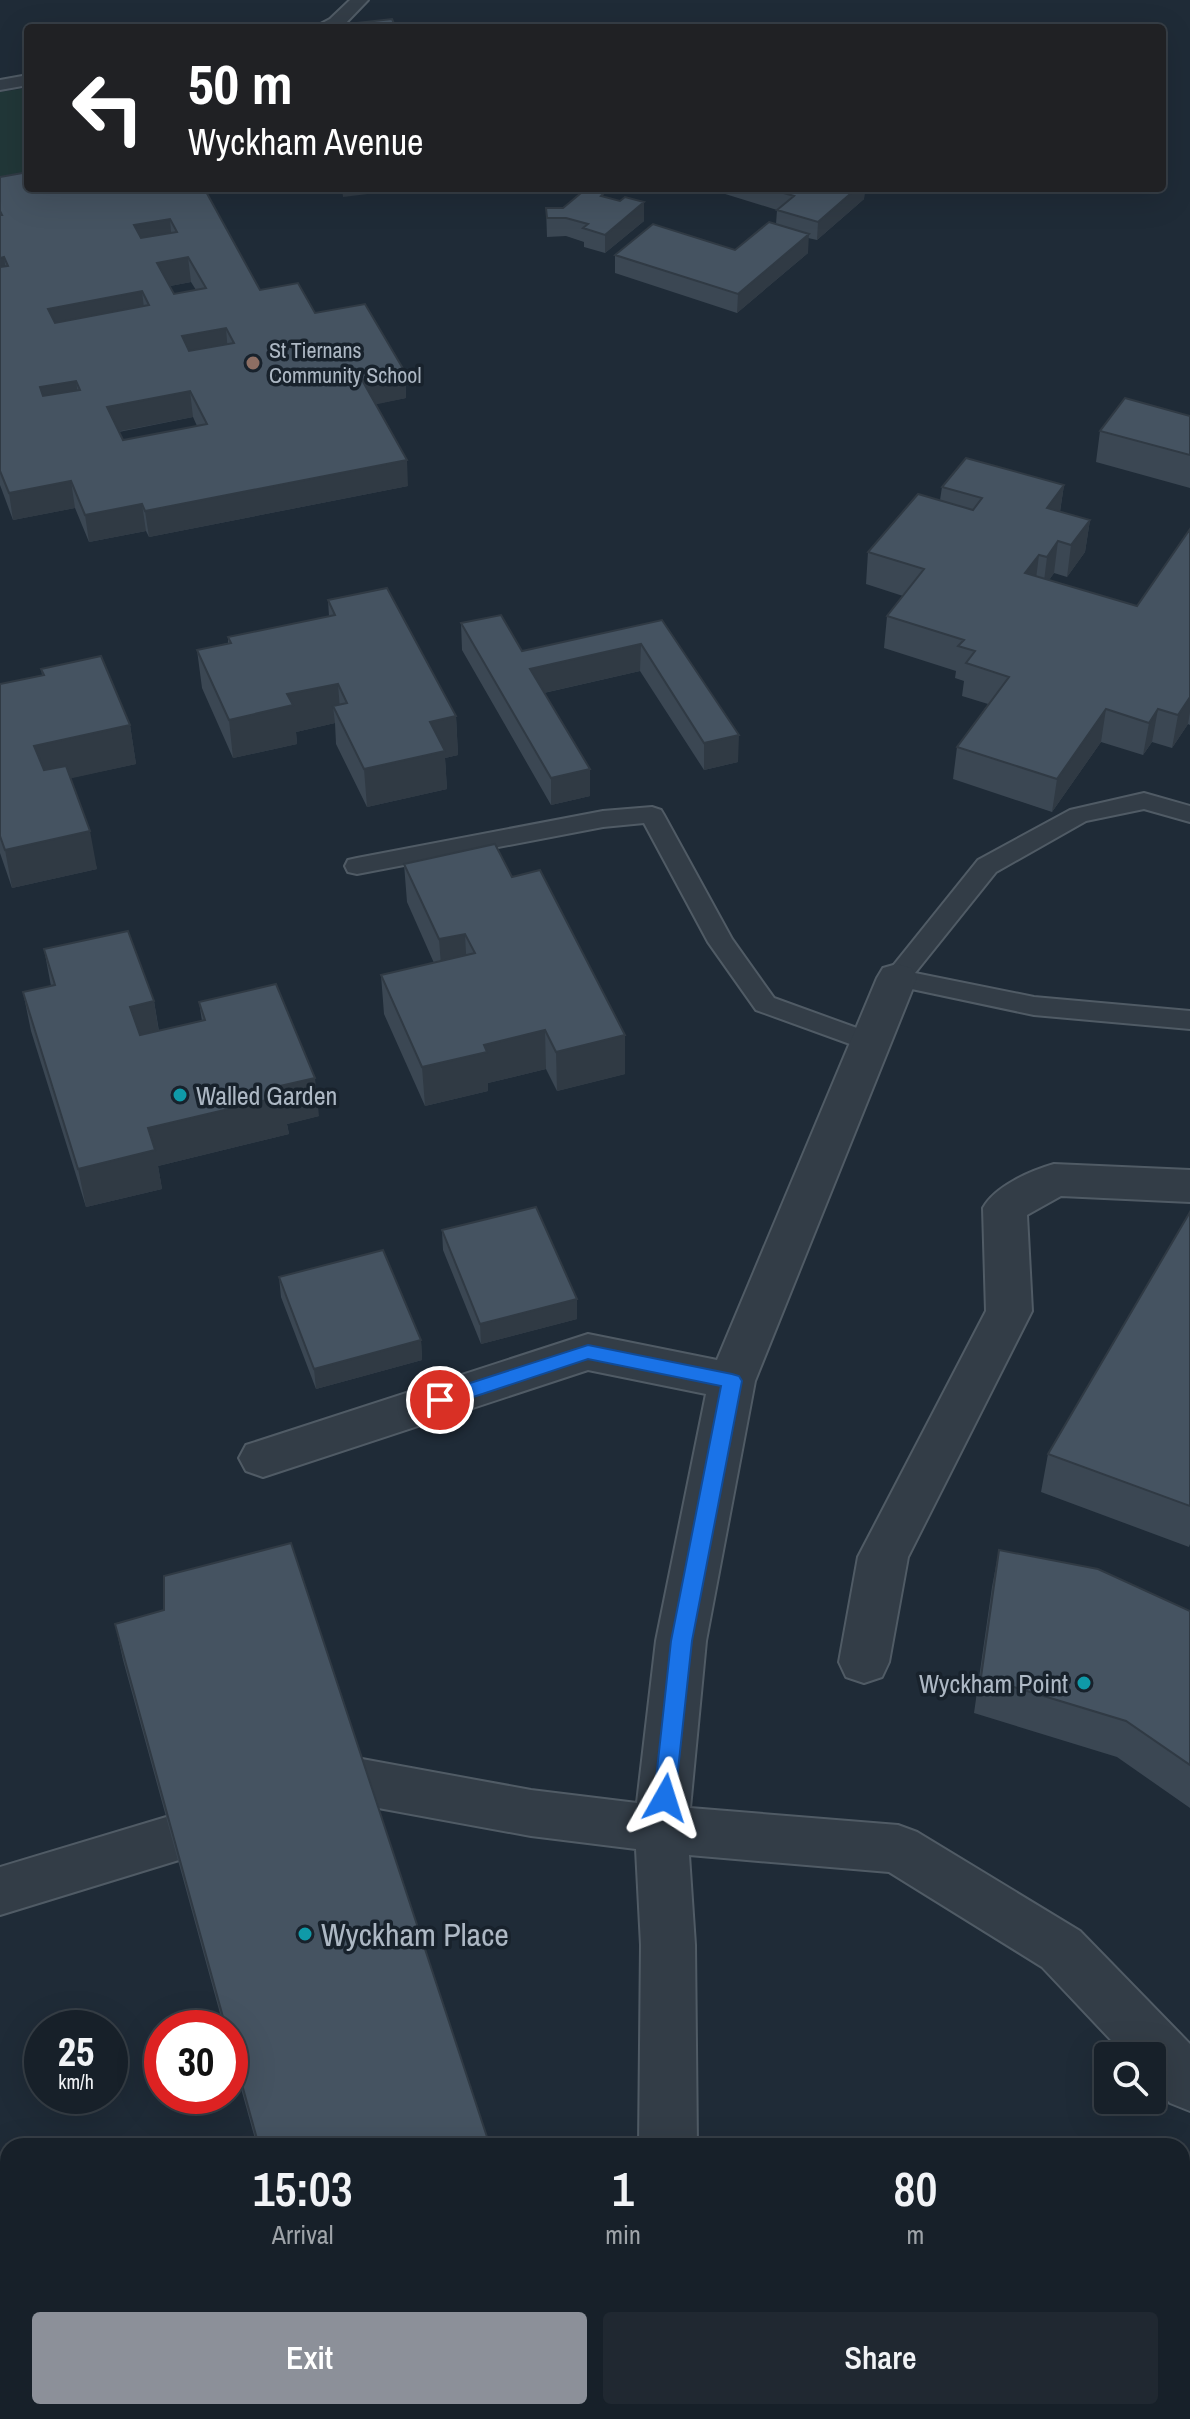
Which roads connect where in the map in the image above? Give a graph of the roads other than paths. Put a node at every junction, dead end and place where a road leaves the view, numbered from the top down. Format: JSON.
{"nodes":[{"id":1,"x":360,"y":0,"type":"edge"},
{"id":2,"x":333,"y":24,"type":"edge"},
{"id":3,"x":24,"y":81,"type":"edge"},
{"id":4,"x":0,"y":85,"type":"edge"},
{"id":5,"x":1190,"y":814,"type":"edge"},
{"id":6,"x":357,"y":866,"type":"dead end"},
{"id":7,"x":897,"y":978,"type":"junction"},
{"id":8,"x":1190,"y":1020,"type":"edge"},
{"id":9,"x":870,"y":1042,"type":"junction"},
{"id":10,"x":1190,"y":1186,"type":"edge"},
{"id":11,"x":732,"y":1381,"type":"junction"},
{"id":12,"x":263,"y":1458,"type":"dead end"},
{"id":13,"x":864,"y":1662,"type":"dead end"},
{"id":14,"x":362,"y":1782,"type":"edge"},
{"id":15,"x":661,"y":1829,"type":"junction"},
{"id":16,"x":173,"y":1839,"type":"edge"},
{"id":17,"x":0,"y":1891,"type":"edge"},
{"id":18,"x":1190,"y":2084,"type":"edge"},
{"id":19,"x":668,"y":2138,"type":"edge"}],
"edges":[{"from":1,"to":2,"type":"lane"},
{"from":3,"to":4,"type":"lane"},
{"from":5,"to":7,"type":"lane"},
{"from":6,"to":9,"type":"lane"},
{"from":7,"to":8,"type":"lane"},
{"from":7,"to":9,"type":"street"},
{"from":9,"to":11,"type":"street"},
{"from":10,"to":13,"type":"street"},
{"from":11,"to":12,"type":"street"},
{"from":11,"to":15,"type":"street"},
{"from":14,"to":15,"type":"street"},
{"from":15,"to":18,"type":"street"},
{"from":15,"to":19,"type":"street"},
{"from":16,"to":17,"type":"street"}]}
